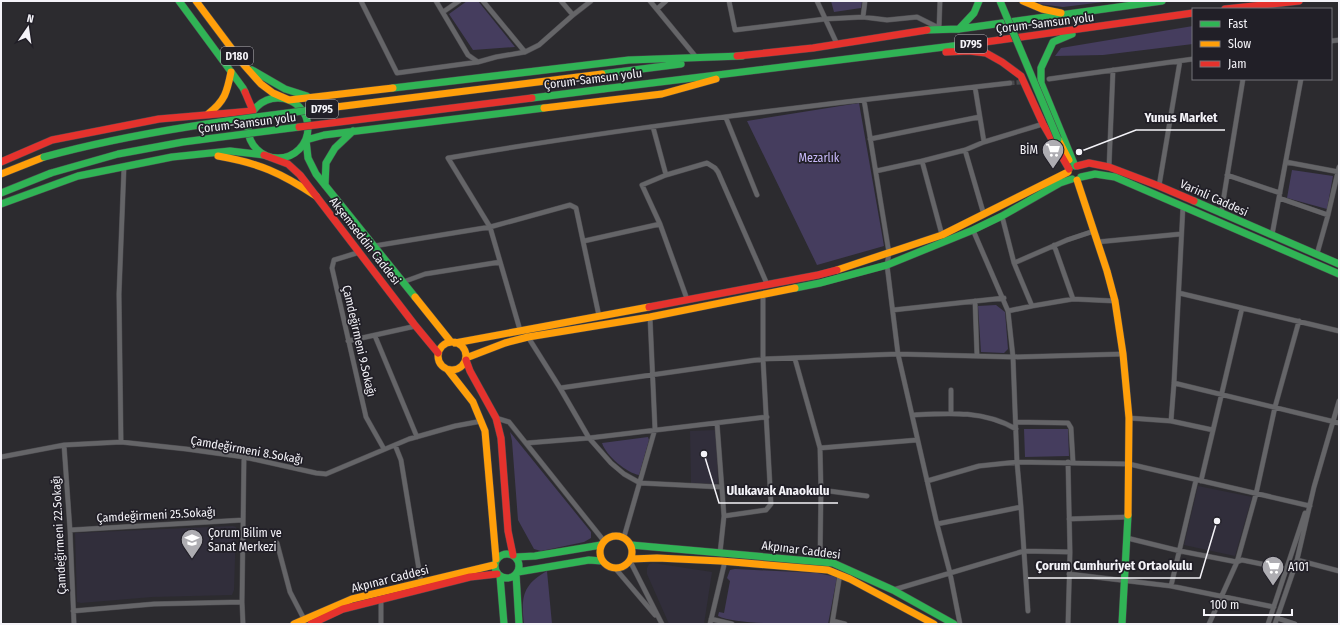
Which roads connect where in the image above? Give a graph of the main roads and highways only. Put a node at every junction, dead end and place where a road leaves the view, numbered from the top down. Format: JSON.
{"nodes":[{"id":1,"x":179,"y":1,"type":"edge"},
{"id":2,"x":196,"y":1,"type":"edge"},
{"id":3,"x":979,"y":1,"type":"edge"},
{"id":4,"x":1000,"y":1,"type":"edge"},
{"id":5,"x":1023,"y":1,"type":"edge"},
{"id":6,"x":1162,"y":1,"type":"edge"},
{"id":7,"x":1299,"y":1,"type":"edge"},
{"id":8,"x":1234,"y":8,"type":"edge"},
{"id":9,"x":1192,"y":13,"type":"edge"},
{"id":10,"x":1068,"y":14,"type":"junction"},
{"id":11,"x":1091,"y":28,"type":"junction"},
{"id":12,"x":959,"y":29,"type":"junction"},
{"id":13,"x":892,"y":54,"type":"junction"},
{"id":14,"x":742,"y":56,"type":"junction"},
{"id":15,"x":244,"y":65,"type":"junction"},
{"id":16,"x":749,"y":70,"type":"junction"},
{"id":17,"x":231,"y":72,"type":"junction"},
{"id":18,"x":310,"y":97,"type":"junction"},
{"id":19,"x":289,"y":100,"type":"junction"},
{"id":20,"x":253,"y":111,"type":"junction"},
{"id":21,"x":207,"y":115,"type":"junction"},
{"id":22,"x":353,"y":131,"type":"junction"},
{"id":23,"x":306,"y":140,"type":"junction"},
{"id":24,"x":206,"y":153,"type":"junction"},
{"id":25,"x":264,"y":155,"type":"junction"},
{"id":26,"x":1,"y":162,"type":"edge"},
{"id":27,"x":1072,"y":168,"type":"junction"},
{"id":28,"x":1,"y":174,"type":"edge"},
{"id":29,"x":1077,"y":178,"type":"junction"},
{"id":30,"x":325,"y":185,"type":"junction"},
{"id":31,"x":1,"y":193,"type":"edge"},
{"id":32,"x":316,"y":196,"type":"junction"},
{"id":33,"x":1,"y":204,"type":"edge"},
{"id":34,"x":1339,"y":264,"type":"edge"},
{"id":35,"x":1339,"y":274,"type":"edge"},
{"id":36,"x":454,"y":342,"type":"junction"},
{"id":37,"x":438,"y":353,"type":"junction"},
{"id":38,"x":466,"y":359,"type":"junction"},
{"id":39,"x":448,"y":370,"type":"junction"},
{"id":40,"x":603,"y":543,"type":"junction"},
{"id":41,"x":632,"y":545,"type":"junction"},
{"id":42,"x":514,"y":556,"type":"junction"},
{"id":43,"x":631,"y":560,"type":"junction"},
{"id":44,"x":602,"y":561,"type":"junction"},
{"id":45,"x":495,"y":562,"type":"junction"},
{"id":46,"x":517,"y":573,"type":"junction"},
{"id":47,"x":498,"y":575,"type":"junction"},
{"id":48,"x":294,"y":624,"type":"edge"},
{"id":49,"x":311,"y":624,"type":"edge"},
{"id":50,"x":504,"y":624,"type":"edge"},
{"id":51,"x":519,"y":624,"type":"edge"},
{"id":52,"x":934,"y":624,"type":"edge"},
{"id":53,"x":954,"y":624,"type":"edge"},
{"id":54,"x":1122,"y":624,"type":"edge"}],
"edges":[{"from":1,"to":17,"type":"main road","number":"D180"},
{"from":2,"to":15,"type":"main road","number":"D180"},
{"from":3,"to":12,"type":"main road"},
{"from":4,"to":27,"type":"main road","bridge":true},
{"from":5,"to":10,"type":"main road"},
{"from":6,"to":10,"type":"main road","name":"Çorum-Samsun yolu","number":"D795"},
{"from":7,"to":8,"type":"main road"},
{"from":9,"to":11,"type":"main road","name":"Çorum-Samsun yolu","number":"D795"},
{"from":10,"to":12,"type":"main road","name":"Çorum-Samsun yolu","number":"D795"},
{"from":11,"to":13,"type":"main road","name":"Çorum-Samsun yolu","number":"D795"},
{"from":11,"to":27,"type":"main road"},
{"from":12,"to":14,"type":"main road","name":"Çorum-Samsun yolu","number":"D795"},
{"from":13,"to":16,"type":"main road","name":"Çorum-Samsun yolu","number":"D795"},
{"from":13,"to":27,"type":"main road"},
{"from":14,"to":18,"type":"main road"},
{"from":14,"to":28,"type":"main road","name":"Çorum-Samsun yolu","number":"D795","bridge":true},
{"from":15,"to":18,"type":"main road"},
{"from":15,"to":19,"type":"main road","number":"D180"},
{"from":16,"to":22,"type":"main road"},
{"from":16,"to":31,"type":"main road","name":"Çorum-Samsun yolu","number":"D795","bridge":true},
{"from":17,"to":20,"type":"main road","number":"D180"},
{"from":17,"to":21,"type":"main road"},
{"from":18,"to":19,"type":"main road"},
{"from":19,"to":20,"type":"main road"},
{"from":19,"to":23,"type":"main road"},
{"from":20,"to":21,"type":"main road"},
{"from":20,"to":25,"type":"main road"},
{"from":21,"to":26,"type":"main road"},
{"from":22,"to":23,"type":"main road"},
{"from":22,"to":30,"type":"main road"},
{"from":23,"to":25,"type":"main road"},
{"from":23,"to":30,"type":"main road","name":"Akşemseddin Caddesi"},
{"from":24,"to":25,"type":"main road"},
{"from":24,"to":32,"type":"main road"},
{"from":24,"to":33,"type":"main road"},
{"from":25,"to":32,"type":"main road","name":"Akşemseddin Caddesi"},
{"from":27,"to":29,"type":"main road"},
{"from":27,"to":29,"type":"main road"},
{"from":27,"to":34,"type":"main road","name":"Varinli Caddesi"},
{"from":27,"to":36,"type":"main road"},
{"from":29,"to":35,"type":"main road","name":"Varinli Caddesi"},
{"from":29,"to":38,"type":"main road"},
{"from":29,"to":54,"type":"main road"},
{"from":30,"to":36,"type":"main road","name":"Akşemseddin Caddesi"},
{"from":32,"to":37,"type":"main road","name":"Akşemseddin Caddesi"},
{"from":36,"to":37,"type":"main road"},
{"from":36,"to":38,"type":"main road"},
{"from":37,"to":39,"type":"main road"},
{"from":38,"to":39,"type":"main road"},
{"from":38,"to":42,"type":"main road"},
{"from":39,"to":45,"type":"main road"},
{"from":40,"to":41,"type":"main road"},
{"from":40,"to":42,"type":"main road"},
{"from":40,"to":44,"type":"main road"},
{"from":41,"to":43,"type":"main road"},
{"from":41,"to":53,"type":"main road","name":"Akpınar Caddesi"},
{"from":42,"to":45,"type":"main road"},
{"from":42,"to":46,"type":"main road"},
{"from":43,"to":44,"type":"main road"},
{"from":43,"to":52,"type":"main road","name":"Akpınar Caddesi"},
{"from":44,"to":46,"type":"main road"},
{"from":45,"to":47,"type":"main road"},
{"from":45,"to":48,"type":"main road","name":"Akpınar Caddesi"},
{"from":46,"to":47,"type":"main road"},
{"from":46,"to":51,"type":"main road"},
{"from":47,"to":49,"type":"main road","name":"Akpınar Caddesi"},
{"from":47,"to":50,"type":"main road"}]}
